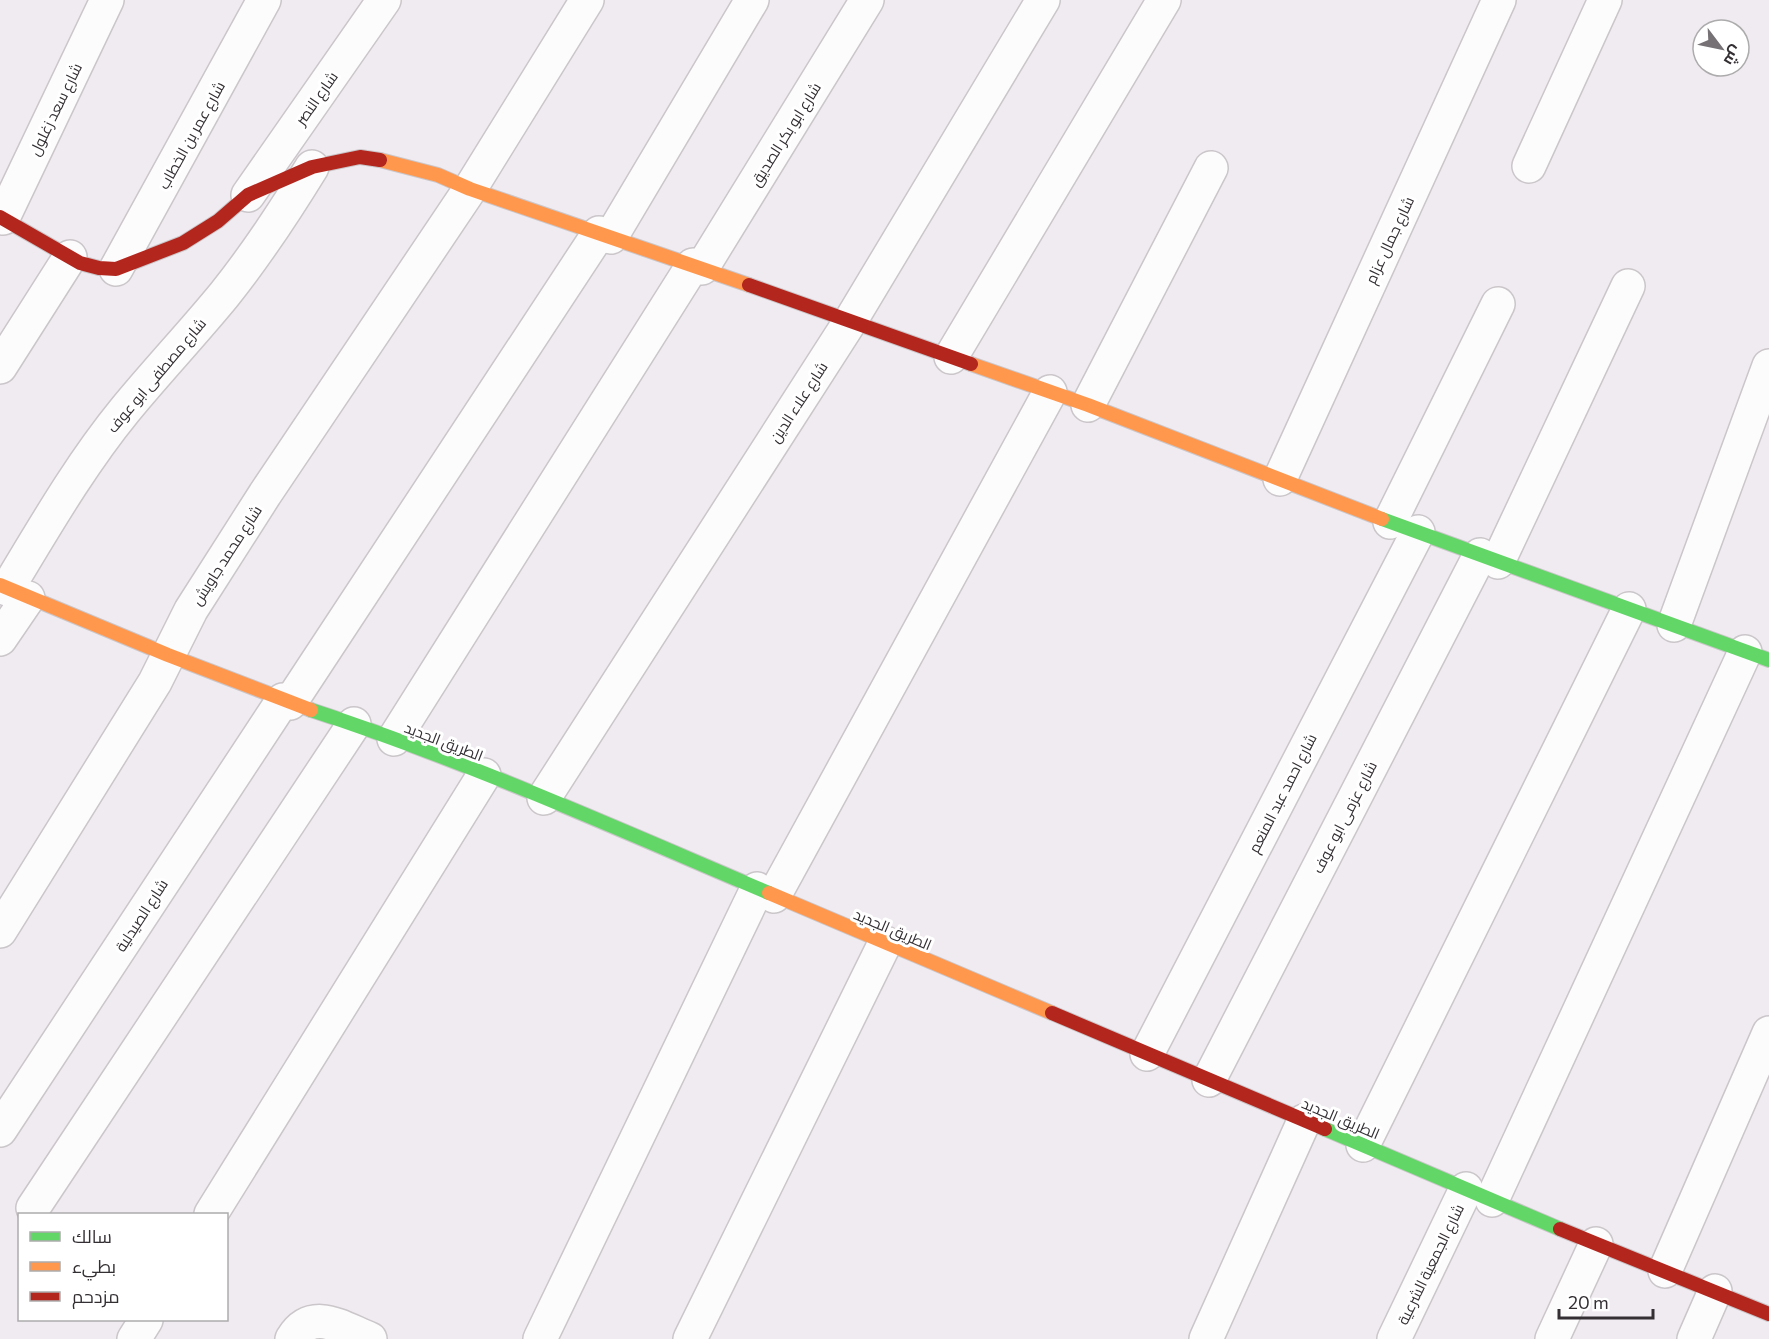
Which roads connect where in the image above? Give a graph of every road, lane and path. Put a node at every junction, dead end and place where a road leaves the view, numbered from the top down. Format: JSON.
{"nodes":[{"id":1,"x":107,"y":0,"type":"edge"},
{"id":2,"x":264,"y":0,"type":"edge"},
{"id":3,"x":384,"y":0,"type":"edge"},
{"id":4,"x":587,"y":0,"type":"edge"},
{"id":5,"x":752,"y":0,"type":"edge"},
{"id":6,"x":867,"y":0,"type":"edge"},
{"id":7,"x":1043,"y":0,"type":"edge"},
{"id":8,"x":1164,"y":0,"type":"edge"},
{"id":9,"x":1499,"y":0,"type":"edge"},
{"id":10,"x":1605,"y":0,"type":"edge"},
{"id":11,"x":1529,"y":166,"type":"dead end"},
{"id":12,"x":312,"y":167,"type":"junction"},
{"id":13,"x":1211,"y":168,"type":"dead end"},
{"id":14,"x":470,"y":189,"type":"junction"},
{"id":15,"x":248,"y":195,"type":"junction"},
{"id":16,"x":1,"y":217,"type":"edge"},
{"id":17,"x":605,"y":235,"type":"junction"},
{"id":18,"x":70,"y":257,"type":"junction"},
{"id":19,"x":698,"y":267,"type":"junction"},
{"id":20,"x":116,"y":269,"type":"junction"},
{"id":21,"x":1628,"y":286,"type":"dead end"},
{"id":22,"x":1498,"y":304,"type":"dead end"},
{"id":23,"x":851,"y":320,"type":"junction"},
{"id":24,"x":951,"y":357,"type":"junction"},
{"id":25,"x":1769,"y":366,"type":"edge"},
{"id":26,"x":0,"y":367,"type":"edge"},
{"id":27,"x":1050,"y":392,"type":"junction"},
{"id":28,"x":1088,"y":405,"type":"junction"},
{"id":29,"x":1280,"y":479,"type":"junction"},
{"id":30,"x":1404,"y":527,"type":"junction"},
{"id":31,"x":1489,"y":558,"type":"junction"},
{"id":32,"x":11,"y":591,"type":"edge"},
{"id":33,"x":1629,"y":609,"type":"junction"},
{"id":34,"x":1674,"y":626,"type":"junction"},
{"id":35,"x":0,"y":639,"type":"edge"},
{"id":36,"x":168,"y":655,"type":"junction"},
{"id":37,"x":1763,"y":657,"type":"edge"},
{"id":38,"x":286,"y":702,"type":"junction"},
{"id":39,"x":354,"y":724,"type":"junction"},
{"id":40,"x":394,"y":739,"type":"junction"},
{"id":41,"x":484,"y":775,"type":"junction"},
{"id":42,"x":544,"y":798,"type":"junction"},
{"id":43,"x":766,"y":892,"type":"junction"},
{"id":44,"x":0,"y":931,"type":"edge"},
{"id":45,"x":885,"y":943,"type":"junction"},
{"id":46,"x":1769,"y":1033,"type":"edge"},
{"id":47,"x":1147,"y":1054,"type":"junction"},
{"id":48,"x":1209,"y":1080,"type":"junction"},
{"id":49,"x":1304,"y":1120,"type":"junction"},
{"id":50,"x":0,"y":1130,"type":"edge"},
{"id":51,"x":1363,"y":1145,"type":"junction"},
{"id":52,"x":1479,"y":1194,"type":"junction"},
{"id":53,"x":33,"y":1208,"type":"dead end"},
{"id":54,"x":213,"y":1213,"type":"edge"},
{"id":55,"x":1596,"y":1244,"type":"junction"},
{"id":56,"x":1665,"y":1271,"type":"junction"},
{"id":57,"x":1714,"y":1291,"type":"junction"},
{"id":58,"x":1769,"y":1314,"type":"edge"},
{"id":59,"x":145,"y":1321,"type":"edge"},
{"id":60,"x":134,"y":1339,"type":"edge"},
{"id":61,"x":292,"y":1339,"type":"edge"},
{"id":62,"x":370,"y":1339,"type":"edge"},
{"id":63,"x":540,"y":1339,"type":"edge"},
{"id":64,"x":690,"y":1339,"type":"edge"},
{"id":65,"x":1206,"y":1339,"type":"edge"},
{"id":66,"x":1394,"y":1339,"type":"edge"},
{"id":67,"x":1552,"y":1339,"type":"edge"},
{"id":68,"x":1694,"y":1339,"type":"edge"}],
"edges":[{"from":1,"to":16,"type":"street","name":"شارع سعد زغلول"},
{"from":2,"to":20,"type":"street","name":"شارع عمر بن الخطاب"},
{"from":3,"to":15,"type":"street","name":"شارع النصر"},
{"from":4,"to":14,"type":"street","name":"شارع محمد جاويش"},
{"from":5,"to":17,"type":"street","name":"شارع الصيدلية"},
{"from":6,"to":19,"type":"street","name":"شارع ابو بكر الصديق"},
{"from":7,"to":23,"type":"street","name":"شارع علاء الدين"},
{"from":8,"to":24,"type":"street"},
{"from":9,"to":29,"type":"street","name":"شارع جمال عزام"},
{"from":10,"to":11,"type":"street"},
{"from":12,"to":14,"type":"street"},
{"from":12,"to":15,"type":"street"},
{"from":12,"to":32,"type":"street","name":"شارع مصطفى ابو عوف"},
{"from":13,"to":28,"type":"street"},
{"from":14,"to":17,"type":"street"},
{"from":14,"to":36,"type":"street","name":"شارع محمد جاويش"},
{"from":15,"to":20,"type":"street"},
{"from":16,"to":18,"type":"street"},
{"from":17,"to":19,"type":"street"},
{"from":17,"to":38,"type":"street","name":"شارع الصيدلية"},
{"from":18,"to":20,"type":"street"},
{"from":18,"to":26,"type":"street"},
{"from":19,"to":23,"type":"street"},
{"from":19,"to":40,"type":"street","name":"شارع ابو بكر الصديق"},
{"from":21,"to":31,"type":"street","name":"شارع عزمى ابو عوف"},
{"from":22,"to":30,"type":"street","name":"شارع احمد عبد المنعم"},
{"from":23,"to":24,"type":"street"},
{"from":23,"to":42,"type":"street","name":"شارع علاء الدين"},
{"from":24,"to":27,"type":"street"},
{"from":25,"to":34,"type":"street"},
{"from":27,"to":28,"type":"street"},
{"from":27,"to":43,"type":"street"},
{"from":28,"to":29,"type":"street"},
{"from":29,"to":30,"type":"street"},
{"from":30,"to":31,"type":"street"},
{"from":30,"to":47,"type":"street","name":"شارع احمد عبد المنعم"},
{"from":31,"to":33,"type":"street"},
{"from":31,"to":48,"type":"street","name":"شارع عزمى ابو عوف"},
{"from":32,"to":35,"type":"street","name":"شارع مصطفى ابو عوف"},
{"from":32,"to":36,"type":"street","name":"الطريق الجديد"},
{"from":33,"to":34,"type":"street"},
{"from":33,"to":51,"type":"street"},
{"from":34,"to":37,"type":"street"},
{"from":36,"to":38,"type":"street","name":"الطريق الجديد"},
{"from":36,"to":44,"type":"street","name":"شارع محمد جاويش"},
{"from":37,"to":52,"type":"street","name":"شارع الجمعية الشرعية"},
{"from":38,"to":39,"type":"street","name":"الطريق الجديد"},
{"from":38,"to":50,"type":"street","name":"شارع الصيدلية"},
{"from":39,"to":40,"type":"street","name":"الطريق الجديد"},
{"from":39,"to":53,"type":"street"},
{"from":40,"to":41,"type":"street","name":"الطريق الجديد"},
{"from":41,"to":42,"type":"street","name":"الطريق الجديد"},
{"from":41,"to":54,"type":"street"},
{"from":42,"to":43,"type":"street","name":"الطريق الجديد"},
{"from":43,"to":45,"type":"street","name":"الطريق الجديد"},
{"from":43,"to":63,"type":"street"},
{"from":45,"to":47,"type":"street","name":"الطريق الجديد"},
{"from":45,"to":64,"type":"street"},
{"from":46,"to":56,"type":"street"},
{"from":47,"to":48,"type":"street","name":"الطريق الجديد"},
{"from":48,"to":49,"type":"street","name":"الطريق الجديد"},
{"from":49,"to":51,"type":"street","name":"الطريق الجديد"},
{"from":49,"to":65,"type":"street"},
{"from":51,"to":52,"type":"street","name":"الطريق الجديد"},
{"from":52,"to":55,"type":"street","name":"الطريق الجديد"},
{"from":52,"to":66,"type":"street","name":"شارع الجمعية الشرعية"},
{"from":55,"to":56,"type":"street","name":"الطريق الجديد"},
{"from":55,"to":67,"type":"street"},
{"from":56,"to":57,"type":"street","name":"الطريق الجديد"},
{"from":57,"to":58,"type":"street","name":"الطريق الجديد"},
{"from":57,"to":68,"type":"street"},
{"from":59,"to":60,"type":"street"},
{"from":61,"to":62,"type":"street"}]}
